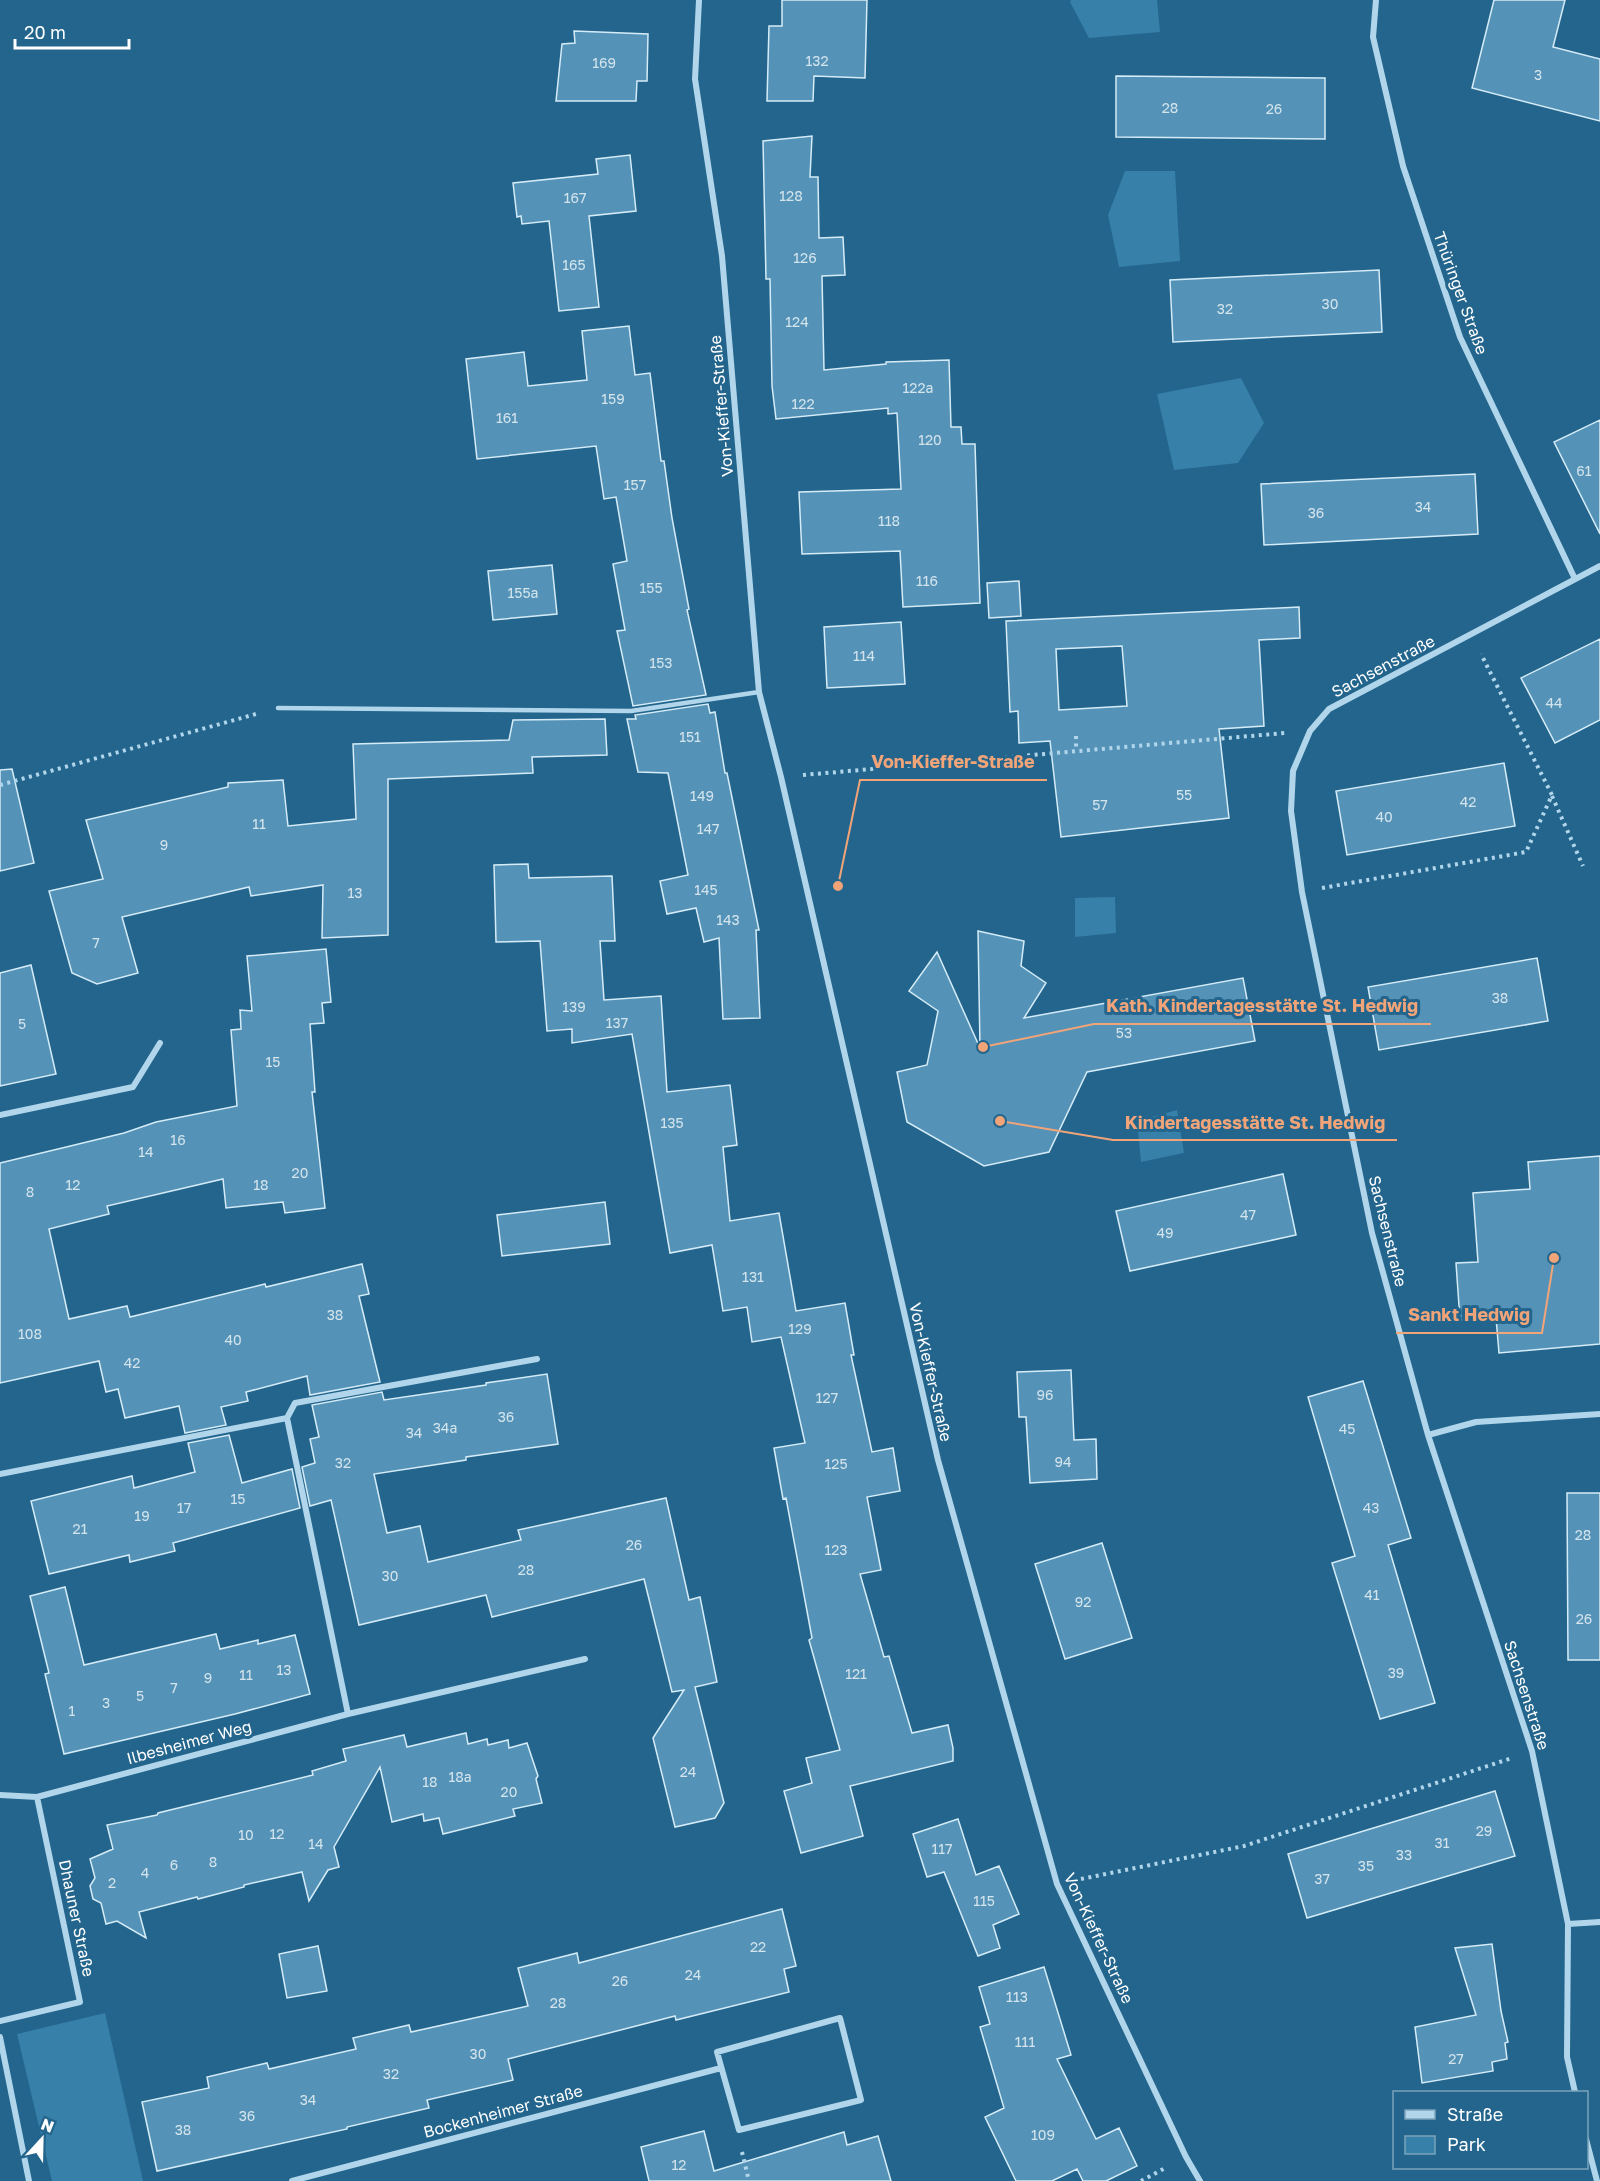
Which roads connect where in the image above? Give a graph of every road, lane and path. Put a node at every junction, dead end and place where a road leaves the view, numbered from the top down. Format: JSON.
{"nodes":[{"id":1,"x":699,"y":0,"type":"edge"},
{"id":2,"x":1376,"y":0,"type":"edge"},
{"id":3,"x":1600,"y":566,"type":"edge"},
{"id":4,"x":1575,"y":579,"type":"junction"},
{"id":5,"x":1471,"y":634,"type":"junction"},
{"id":6,"x":759,"y":692,"type":"junction"},
{"id":7,"x":278,"y":708,"type":"joint"},
{"id":8,"x":1310,"y":731,"type":"junction"},
{"id":9,"x":1076,"y":736,"type":"dead end"},
{"id":10,"x":1076,"y":750,"type":"junction"},
{"id":11,"x":781,"y":777,"type":"junction"},
{"id":12,"x":0,"y":785,"type":"edge"},
{"id":13,"x":1552,"y":795,"type":"junction"},
{"id":14,"x":1583,"y":866,"type":"dead end"},
{"id":15,"x":1302,"y":892,"type":"junction"},
{"id":16,"x":160,"y":1043,"type":"dead end"},
{"id":17,"x":0,"y":1115,"type":"edge"},
{"id":18,"x":537,"y":1359,"type":"dead end"},
{"id":19,"x":1600,"y":1414,"type":"edge"},
{"id":20,"x":287,"y":1418,"type":"junction"},
{"id":21,"x":1428,"y":1435,"type":"junction"},
{"id":22,"x":0,"y":1474,"type":"edge"},
{"id":23,"x":585,"y":1659,"type":"dead end"},
{"id":24,"x":348,"y":1714,"type":"junction"},
{"id":25,"x":1532,"y":1751,"type":"junction"},
{"id":26,"x":0,"y":1795,"type":"edge"},
{"id":27,"x":38,"y":1797,"type":"junction"},
{"id":28,"x":1057,"y":1884,"type":"junction"},
{"id":29,"x":1600,"y":1922,"type":"edge"},
{"id":30,"x":1568,"y":1924,"type":"junction"},
{"id":31,"x":0,"y":2021,"type":"edge"},
{"id":32,"x":0,"y":2037,"type":"edge"},
{"id":33,"x":721,"y":2068,"type":"junction"},
{"id":34,"x":1575,"y":2091,"type":"edge"},
{"id":35,"x":739,"y":2130,"type":"junction"},
{"id":36,"x":1588,"y":2143,"type":"edge"},
{"id":37,"x":30,"y":2181,"type":"edge"},
{"id":38,"x":292,"y":2181,"type":"edge"},
{"id":39,"x":748,"y":2181,"type":"edge"},
{"id":40,"x":1200,"y":2181,"type":"edge"},
{"id":41,"x":1597,"y":2181,"type":"edge"}],
"edges":[{"from":1,"to":6,"type":"street","name":"Von-Kieffer-Straße"},
{"from":2,"to":4,"type":"street","name":"Thüringer Straße"},
{"from":3,"to":4,"type":"street","name":"Sachsenstraße"},
{"from":4,"to":5,"type":"street","name":"Sachsenstraße"},
{"from":5,"to":8,"type":"street","name":"Sachsenstraße"},
{"from":5,"to":13,"type":"path"},
{"from":6,"to":7,"type":"lane"},
{"from":6,"to":11,"type":"street","name":"Von-Kieffer-Straße"},
{"from":7,"to":12,"type":"path"},
{"from":8,"to":10,"type":"path"},
{"from":8,"to":15,"type":"street","name":"Sachsenstraße"},
{"from":9,"to":10,"type":"path"},
{"from":10,"to":11,"type":"path"},
{"from":11,"to":28,"type":"street","name":"Von-Kieffer-Straße"},
{"from":13,"to":14,"type":"path"},
{"from":13,"to":15,"type":"path"},
{"from":15,"to":21,"type":"street","name":"Sachsenstraße"},
{"from":16,"to":17,"type":"street"},
{"from":18,"to":20,"type":"street"},
{"from":19,"to":21,"type":"street"},
{"from":20,"to":22,"type":"street"},
{"from":20,"to":24,"type":"street"},
{"from":21,"to":25,"type":"street","name":"Sachsenstraße"},
{"from":23,"to":24,"type":"street","name":"Ilbesheimer Weg"},
{"from":24,"to":27,"type":"street","name":"Ilbesheimer Weg"},
{"from":25,"to":28,"type":"path"},
{"from":25,"to":30,"type":"street","name":"Sachsenstraße"},
{"from":26,"to":27,"type":"street"},
{"from":27,"to":31,"type":"street","name":"Dhauner Straße"},
{"from":28,"to":40,"type":"street","name":"Von-Kieffer-Straße"},
{"from":29,"to":30,"type":"street"},
{"from":30,"to":34,"type":"street","name":"Sachsenstraße"},
{"from":32,"to":37,"type":"street"},
{"from":33,"to":35,"type":"street"},
{"from":33,"to":35,"type":"street"},
{"from":33,"to":38,"type":"street","name":"Bockenheimer Straße"},
{"from":35,"to":39,"type":"path"},
{"from":36,"to":41,"type":"street"}]}
